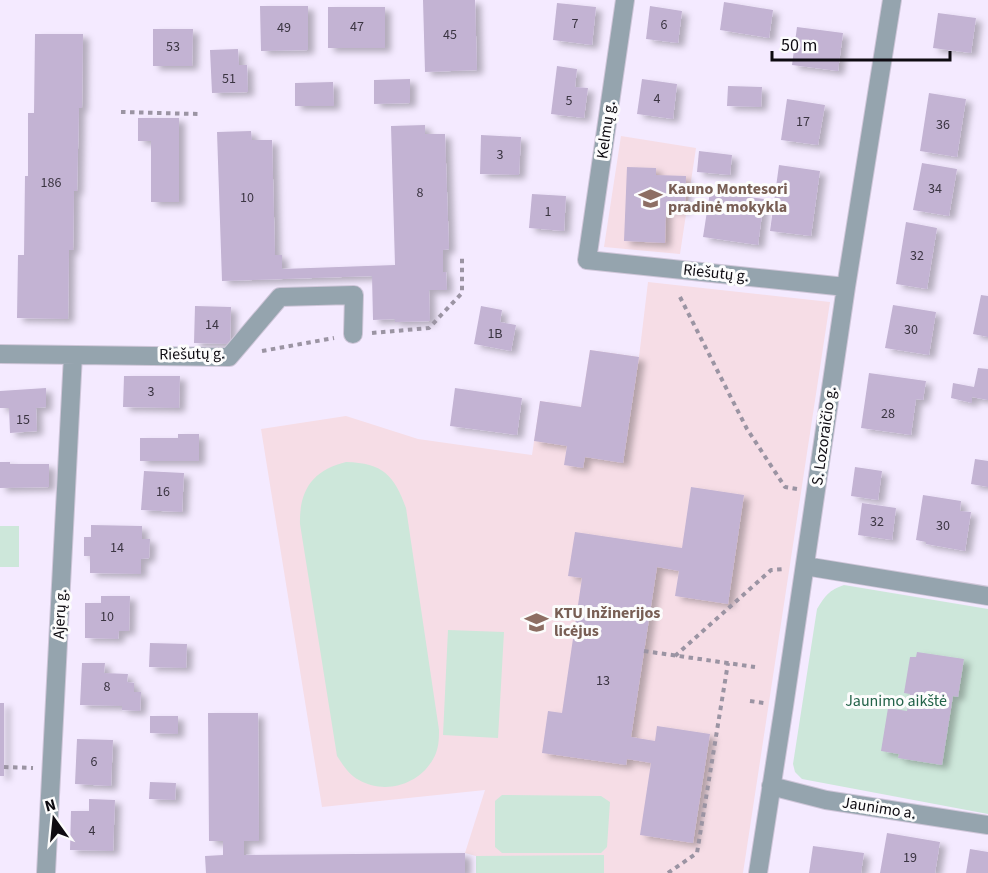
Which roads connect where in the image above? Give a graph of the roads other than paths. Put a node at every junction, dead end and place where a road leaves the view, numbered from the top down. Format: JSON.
{"nodes":[{"id":1,"x":625,"y":0,"type":"edge"},
{"id":2,"x":892,"y":0,"type":"edge"},
{"id":3,"x":587,"y":260,"type":"joint"},
{"id":4,"x":846,"y":287,"type":"junction"},
{"id":5,"x":353,"y":334,"type":"dead end"},
{"id":6,"x":0,"y":354,"type":"edge"},
{"id":7,"x":73,"y":355,"type":"junction"},
{"id":8,"x":805,"y":566,"type":"junction"},
{"id":9,"x":988,"y":596,"type":"edge"},
{"id":10,"x":771,"y":786,"type":"junction"},
{"id":11,"x":988,"y":825,"type":"edge"},
{"id":12,"x":46,"y":873,"type":"edge"},
{"id":13,"x":758,"y":873,"type":"edge"}],
"edges":[{"from":1,"to":3,"type":"street","name":"Kelmų g."},
{"from":2,"to":4,"type":"street","name":"S. Lozoraičio g."},
{"from":3,"to":4,"type":"street","name":"Riešutų g."},
{"from":4,"to":8,"type":"street","name":"S. Lozoraičio g."},
{"from":5,"to":7,"type":"street","name":"Riešutų g."},
{"from":6,"to":7,"type":"street","name":"Riešutų g."},
{"from":7,"to":12,"type":"street","name":"Ajerų g."},
{"from":8,"to":9,"type":"street"},
{"from":8,"to":10,"type":"street","name":"S. Lozoraičio g."},
{"from":10,"to":11,"type":"street","name":"Jaunimo a."},
{"from":10,"to":13,"type":"street","name":"S. Lozoraičio g."}]}
